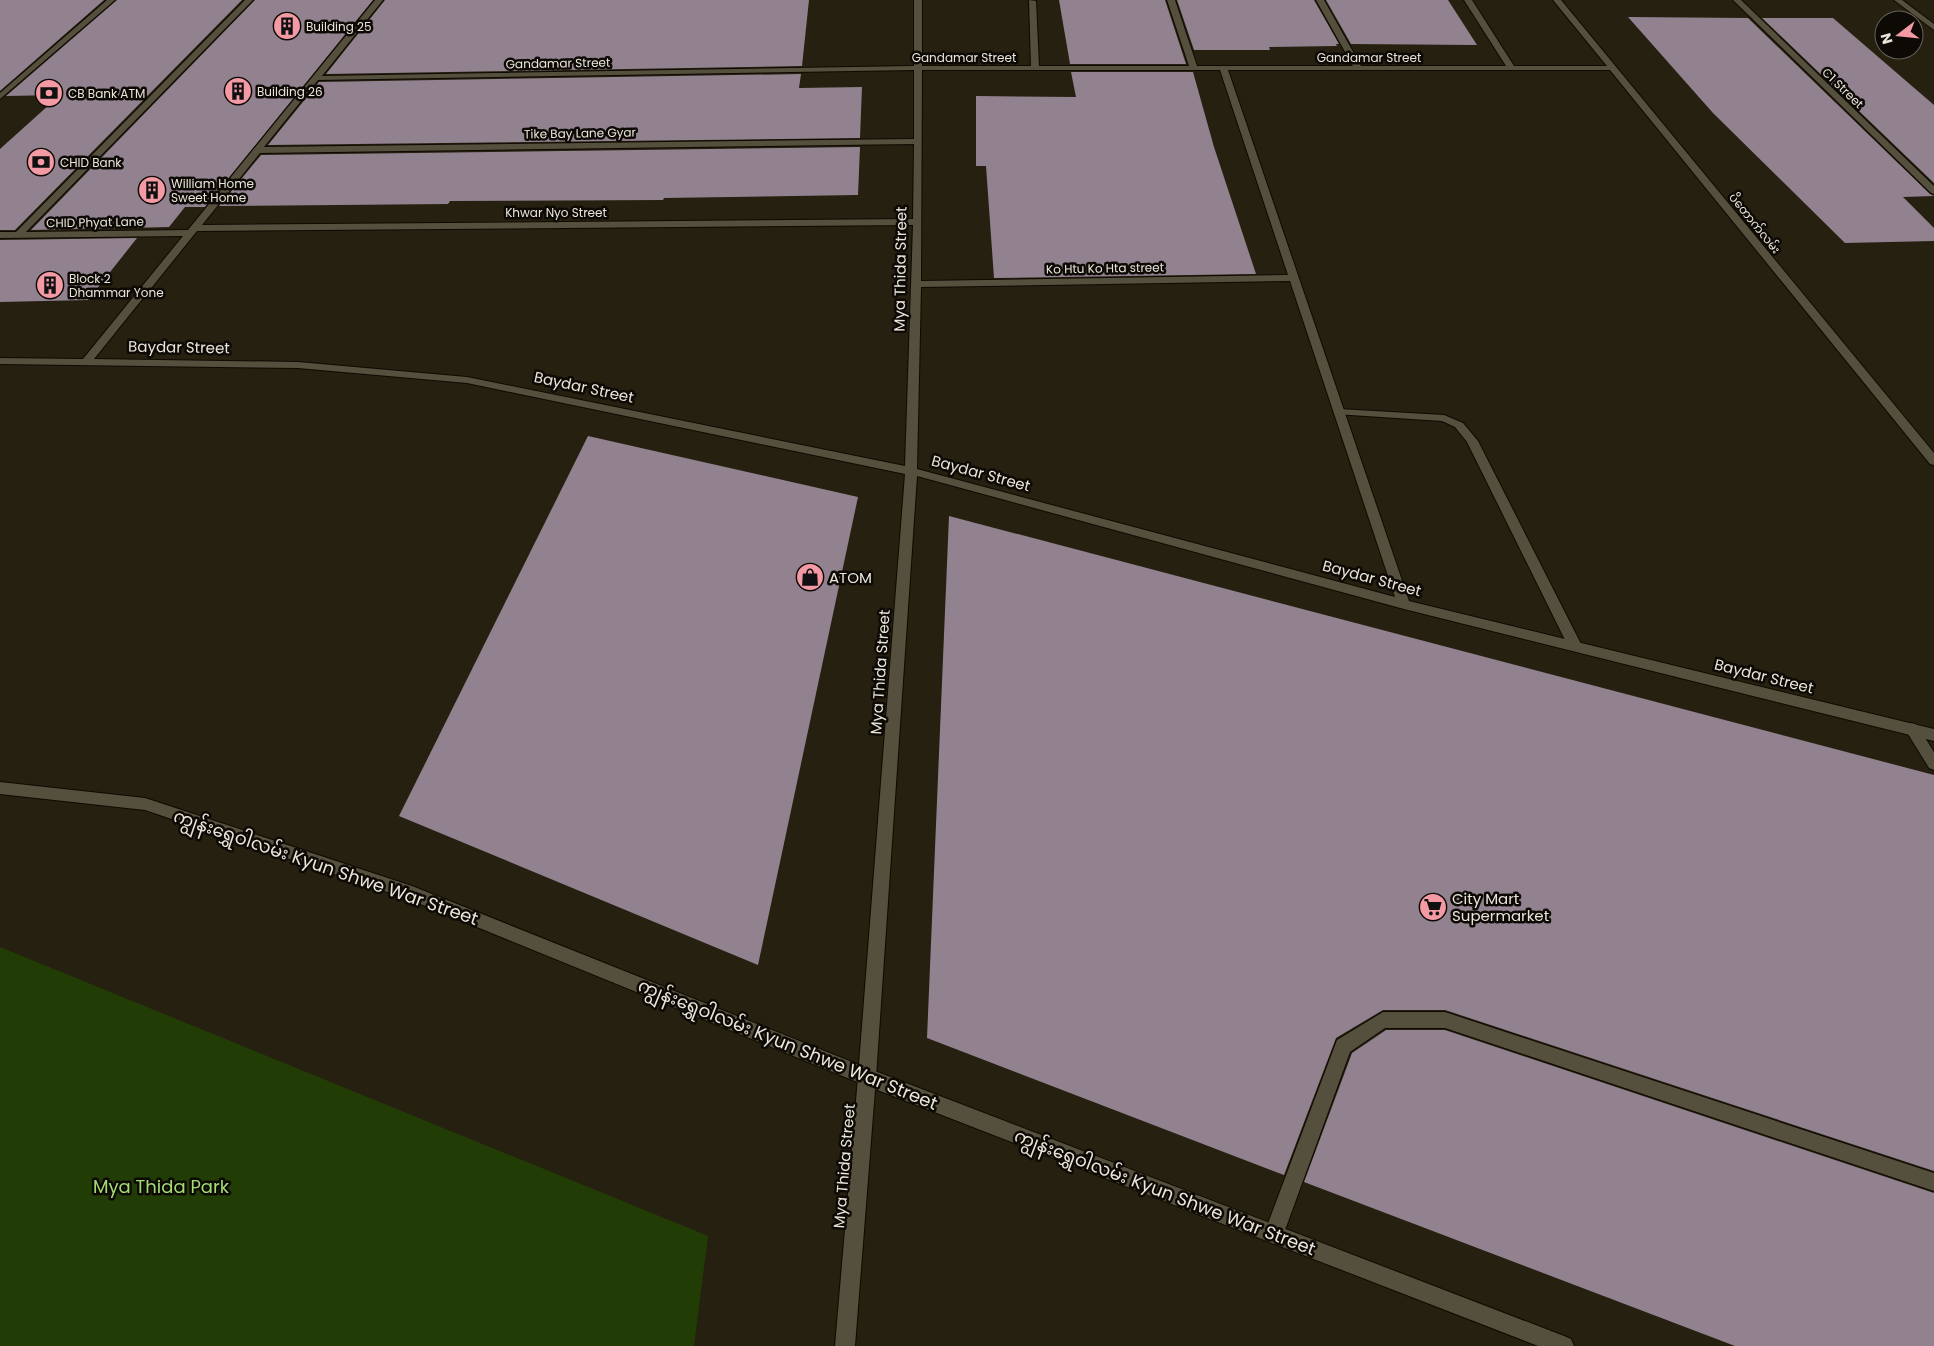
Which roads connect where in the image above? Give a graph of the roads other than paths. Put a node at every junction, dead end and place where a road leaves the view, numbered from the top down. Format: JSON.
{"nodes":[{"id":1,"x":111,"y":0,"type":"edge"},
{"id":2,"x":249,"y":0,"type":"edge"},
{"id":3,"x":379,"y":0,"type":"edge"},
{"id":4,"x":918,"y":0,"type":"edge"},
{"id":5,"x":1171,"y":0,"type":"edge"},
{"id":6,"x":1320,"y":0,"type":"edge"},
{"id":7,"x":1468,"y":0,"type":"edge"},
{"id":8,"x":1557,"y":0,"type":"edge"},
{"id":9,"x":1737,"y":0,"type":"edge"},
{"id":10,"x":1898,"y":0,"type":"edge"},
{"id":11,"x":1032,"y":1,"type":"edge"},
{"id":12,"x":1934,"y":28,"type":"edge"},
{"id":13,"x":917,"y":68,"type":"junction"},
{"id":14,"x":1035,"y":68,"type":"junction"},
{"id":15,"x":1194,"y":68,"type":"junction"},
{"id":16,"x":1223,"y":68,"type":"junction"},
{"id":17,"x":1358,"y":68,"type":"junction"},
{"id":18,"x":1512,"y":68,"type":"junction"},
{"id":19,"x":1613,"y":68,"type":"junction"},
{"id":20,"x":315,"y":78,"type":"junction"},
{"id":21,"x":0,"y":97,"type":"edge"},
{"id":22,"x":917,"y":141,"type":"junction"},
{"id":23,"x":257,"y":150,"type":"junction"},
{"id":24,"x":1934,"y":192,"type":"edge"},
{"id":25,"x":918,"y":222,"type":"junction"},
{"id":26,"x":192,"y":230,"type":"junction"},
{"id":27,"x":21,"y":232,"type":"junction"},
{"id":28,"x":0,"y":235,"type":"edge"},
{"id":29,"x":1294,"y":278,"type":"junction"},
{"id":30,"x":917,"y":284,"type":"junction"},
{"id":31,"x":0,"y":362,"type":"edge"},
{"id":32,"x":86,"y":362,"type":"junction"},
{"id":33,"x":1338,"y":412,"type":"junction"},
{"id":34,"x":1934,"y":461,"type":"edge"},
{"id":35,"x":912,"y":471,"type":"junction"},
{"id":36,"x":1404,"y":604,"type":"junction"},
{"id":37,"x":1575,"y":646,"type":"junction"},
{"id":38,"x":1912,"y":729,"type":"junction"},
{"id":39,"x":1934,"y":735,"type":"edge"},
{"id":40,"x":1934,"y":764,"type":"edge"},
{"id":41,"x":0,"y":788,"type":"edge"},
{"id":42,"x":867,"y":1077,"type":"junction"},
{"id":43,"x":1934,"y":1182,"type":"edge"},
{"id":44,"x":1274,"y":1234,"type":"junction"},
{"id":45,"x":845,"y":1346,"type":"edge"},
{"id":46,"x":1564,"y":1346,"type":"edge"}],
"edges":[{"from":1,"to":21,"type":"street"},
{"from":2,"to":27,"type":"street"},
{"from":3,"to":20,"type":"street"},
{"from":4,"to":13,"type":"street","name":"Mya Thida Street"},
{"from":5,"to":15,"type":"street"},
{"from":6,"to":17,"type":"street"},
{"from":7,"to":18,"type":"street"},
{"from":8,"to":19,"type":"street","name":"ပိတောက်လမ်း"},
{"from":9,"to":24,"type":"street","name":"C1 Street"},
{"from":10,"to":12,"type":"street"},
{"from":11,"to":14,"type":"street"},
{"from":13,"to":14,"type":"street","name":"Gandamar Street"},
{"from":13,"to":20,"type":"street","name":"Gandamar Street"},
{"from":13,"to":22,"type":"street","name":"Mya Thida Street"},
{"from":14,"to":15,"type":"street","name":"Gandamar Street"},
{"from":15,"to":16,"type":"street","name":"Gandamar Street"},
{"from":16,"to":17,"type":"street","name":"Gandamar Street"},
{"from":16,"to":29,"type":"street"},
{"from":17,"to":18,"type":"street","name":"Gandamar Street"},
{"from":18,"to":19,"type":"street","name":"Gandamar Street"},
{"from":19,"to":34,"type":"street","name":"ပိတောက်လမ်း"},
{"from":20,"to":23,"type":"street"},
{"from":22,"to":23,"type":"street","name":"Tike Bay Lane Gyar"},
{"from":22,"to":25,"type":"street","name":"Mya Thida Street"},
{"from":23,"to":26,"type":"street"},
{"from":25,"to":26,"type":"street","name":"Khwar Nyo Street"},
{"from":25,"to":30,"type":"street","name":"Mya Thida Street"},
{"from":26,"to":27,"type":"street","name":"CHID Phyat Lane"},
{"from":26,"to":32,"type":"street"},
{"from":27,"to":28,"type":"street","name":"CHID Phyat Lane"},
{"from":29,"to":30,"type":"street","name":"Ko Htu Ko Hta street"},
{"from":29,"to":33,"type":"street"},
{"from":30,"to":35,"type":"street","name":"Mya Thida Street"},
{"from":31,"to":32,"type":"street","name":"Baydar Street"},
{"from":32,"to":35,"type":"street","name":"Baydar Street"},
{"from":33,"to":36,"type":"street"},
{"from":33,"to":37,"type":"street"},
{"from":35,"to":36,"type":"street","name":"Baydar Street"},
{"from":35,"to":42,"type":"street","name":"Mya Thida Street"},
{"from":36,"to":37,"type":"street","name":"Baydar Street"},
{"from":37,"to":38,"type":"street","name":"Baydar Street"},
{"from":38,"to":39,"type":"street","name":"Baydar Street"},
{"from":38,"to":40,"type":"street"},
{"from":41,"to":42,"type":"street","name":"ကျွန်းရွှေဝါလမ်း Kyun Shwe War Street"},
{"from":42,"to":44,"type":"street","name":"ကျွန်းရွှေဝါလမ်း Kyun Shwe War Street"},
{"from":42,"to":45,"type":"street","name":"Mya Thida Street"},
{"from":43,"to":44,"type":"street"},
{"from":44,"to":46,"type":"street","name":"ကျွန်းရွှေဝါလမ်း Kyun Shwe War Street"}]}
